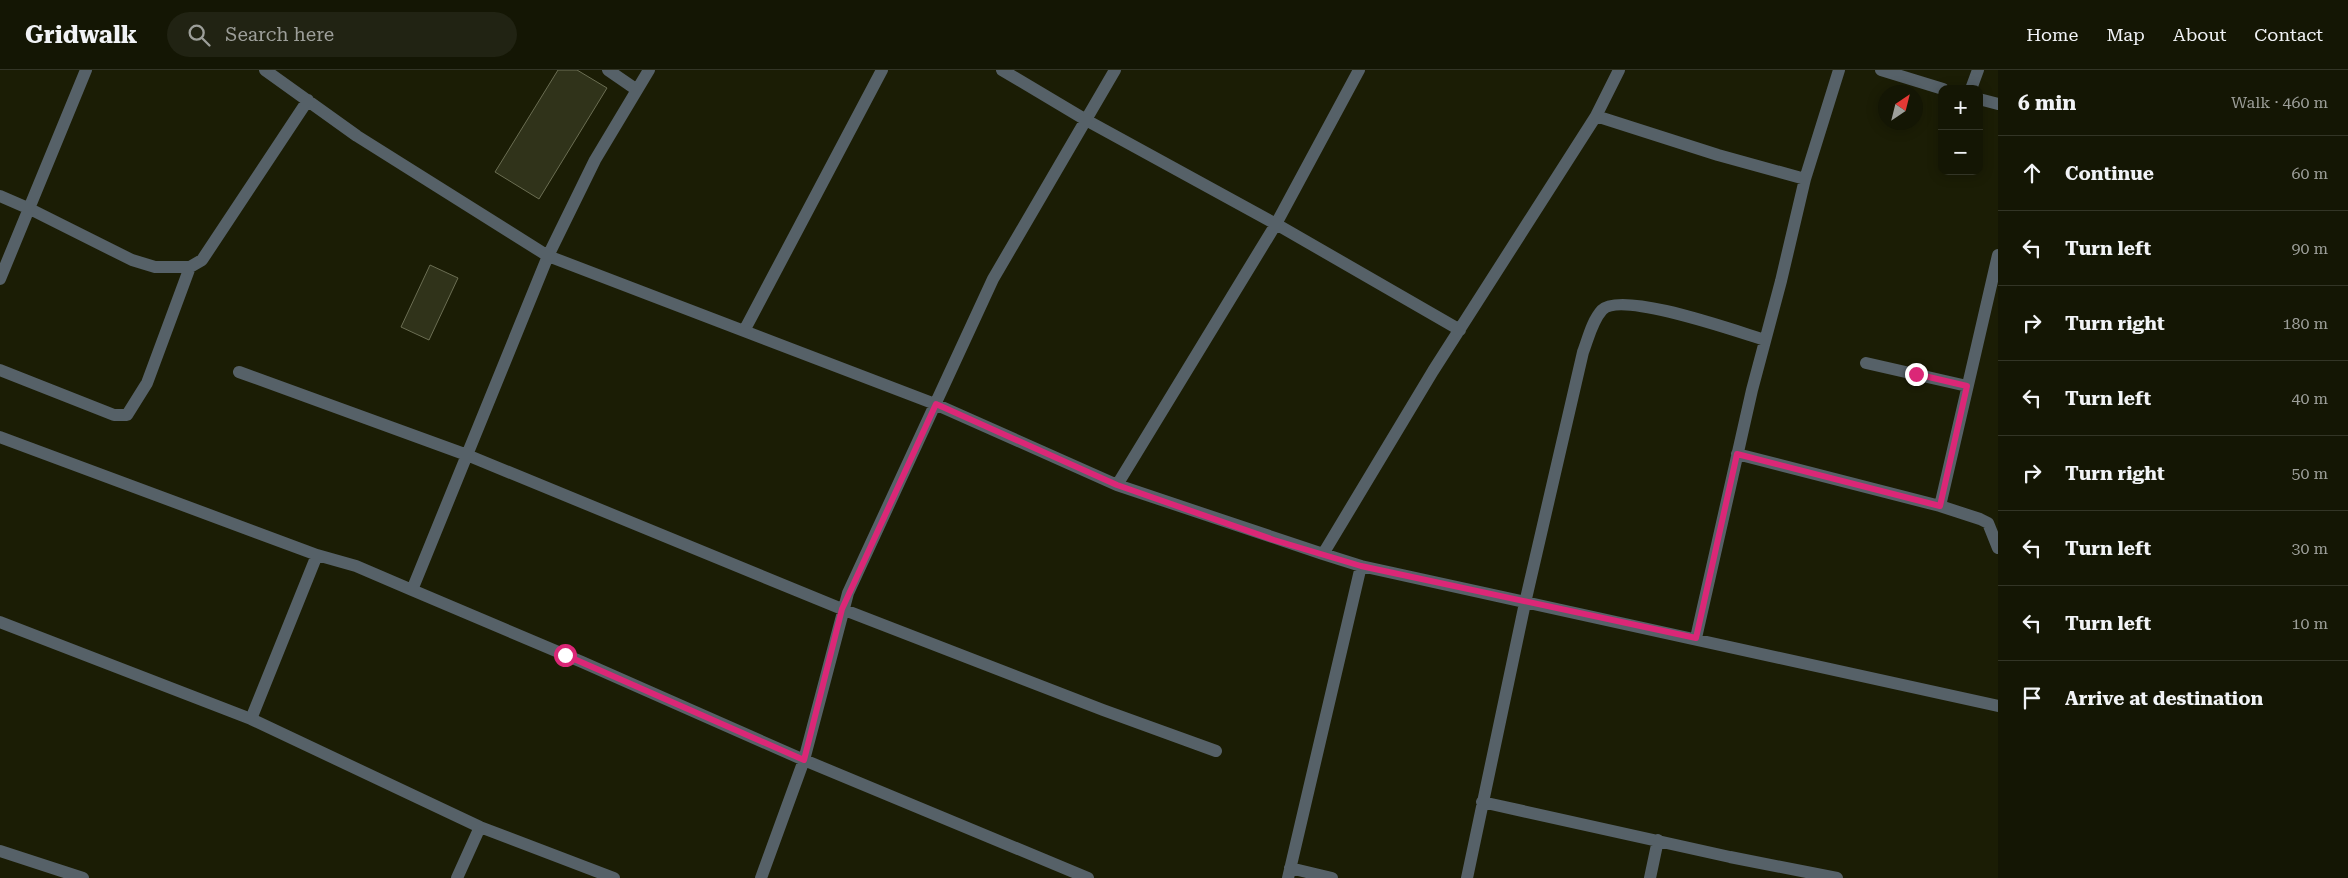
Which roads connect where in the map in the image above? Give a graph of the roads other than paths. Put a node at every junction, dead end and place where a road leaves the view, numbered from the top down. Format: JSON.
{"nodes":[{"id":1,"x":86,"y":70,"type":"edge"},
{"id":2,"x":265,"y":70,"type":"edge"},
{"id":3,"x":608,"y":70,"type":"edge"},
{"id":4,"x":649,"y":70,"type":"edge"},
{"id":5,"x":882,"y":70,"type":"edge"},
{"id":6,"x":1002,"y":70,"type":"edge"},
{"id":7,"x":1115,"y":70,"type":"edge"},
{"id":8,"x":1359,"y":70,"type":"edge"},
{"id":9,"x":1619,"y":70,"type":"edge"},
{"id":10,"x":1839,"y":70,"type":"edge"},
{"id":11,"x":1881,"y":70,"type":"edge"},
{"id":12,"x":1978,"y":70,"type":"edge"},
{"id":13,"x":1972,"y":85,"type":"edge"},
{"id":14,"x":1938,"y":87,"type":"edge"},
{"id":15,"x":637,"y":90,"type":"junction"},
{"id":16,"x":308,"y":100,"type":"junction"},
{"id":17,"x":1983,"y":100,"type":"edge"},
{"id":18,"x":1998,"y":104,"type":"edge"},
{"id":19,"x":1596,"y":116,"type":"junction"},
{"id":20,"x":1086,"y":120,"type":"junction"},
{"id":21,"x":1805,"y":178,"type":"junction"},
{"id":22,"x":0,"y":196,"type":"edge"},
{"id":23,"x":30,"y":209,"type":"junction"},
{"id":24,"x":1276,"y":224,"type":"junction"},
{"id":25,"x":1998,"y":255,"type":"edge"},
{"id":26,"x":548,"y":256,"type":"junction"},
{"id":27,"x":190,"y":267,"type":"junction"},
{"id":28,"x":0,"y":278,"type":"edge"},
{"id":29,"x":1460,"y":330,"type":"junction"},
{"id":30,"x":744,"y":331,"type":"junction"},
{"id":31,"x":1765,"y":340,"type":"junction"},
{"id":32,"x":1866,"y":363,"type":"dead end"},
{"id":33,"x":0,"y":370,"type":"edge"},
{"id":34,"x":239,"y":372,"type":"dead end"},
{"id":35,"x":1967,"y":386,"type":"junction"},
{"id":36,"x":936,"y":404,"type":"junction"},
{"id":37,"x":0,"y":437,"type":"edge"},
{"id":38,"x":1737,"y":454,"type":"junction"},
{"id":39,"x":467,"y":455,"type":"junction"},
{"id":40,"x":1117,"y":485,"type":"junction"},
{"id":41,"x":1940,"y":506,"type":"junction"},
{"id":42,"x":1998,"y":548,"type":"edge"},
{"id":43,"x":1323,"y":554,"type":"junction"},
{"id":44,"x":317,"y":555,"type":"junction"},
{"id":45,"x":1361,"y":566,"type":"junction"},
{"id":46,"x":412,"y":590,"type":"junction"},
{"id":47,"x":1525,"y":603,"type":"junction"},
{"id":48,"x":842,"y":609,"type":"junction"},
{"id":49,"x":0,"y":622,"type":"edge"},
{"id":50,"x":1696,"y":638,"type":"junction"},
{"id":51,"x":1998,"y":706,"type":"edge"},
{"id":52,"x":251,"y":719,"type":"junction"},
{"id":53,"x":1216,"y":751,"type":"dead end"},
{"id":54,"x":804,"y":760,"type":"junction"},
{"id":55,"x":1482,"y":802,"type":"junction"},
{"id":56,"x":480,"y":827,"type":"junction"},
{"id":57,"x":1658,"y":840,"type":"junction"},
{"id":58,"x":0,"y":851,"type":"edge"},
{"id":59,"x":1289,"y":873,"type":"edge"},
{"id":60,"x":84,"y":878,"type":"edge"},
{"id":61,"x":457,"y":878,"type":"edge"},
{"id":62,"x":614,"y":878,"type":"edge"},
{"id":63,"x":761,"y":878,"type":"edge"},
{"id":64,"x":1088,"y":878,"type":"edge"},
{"id":65,"x":1332,"y":878,"type":"edge"},
{"id":66,"x":1467,"y":878,"type":"edge"},
{"id":67,"x":1650,"y":878,"type":"edge"},
{"id":68,"x":1837,"y":878,"type":"edge"}],
"edges":[{"from":1,"to":23,"type":"street"},
{"from":2,"to":16,"type":"street"},
{"from":3,"to":15,"type":"street"},
{"from":4,"to":15,"type":"street"},
{"from":5,"to":30,"type":"street"},
{"from":6,"to":20,"type":"street"},
{"from":7,"to":20,"type":"street"},
{"from":8,"to":24,"type":"street"},
{"from":9,"to":19,"type":"street"},
{"from":10,"to":21,"type":"street"},
{"from":11,"to":14,"type":"street"},
{"from":12,"to":13,"type":"street"},
{"from":15,"to":26,"type":"street"},
{"from":16,"to":26,"type":"street"},
{"from":16,"to":27,"type":"street"},
{"from":17,"to":18,"type":"street"},
{"from":19,"to":21,"type":"street"},
{"from":19,"to":29,"type":"street"},
{"from":20,"to":24,"type":"street"},
{"from":20,"to":36,"type":"street"},
{"from":21,"to":31,"type":"street"},
{"from":22,"to":23,"type":"street"},
{"from":23,"to":27,"type":"street"},
{"from":23,"to":28,"type":"street"},
{"from":24,"to":29,"type":"street"},
{"from":24,"to":40,"type":"street"},
{"from":25,"to":35,"type":"street"},
{"from":26,"to":30,"type":"street"},
{"from":26,"to":39,"type":"street"},
{"from":27,"to":33,"type":"street"},
{"from":29,"to":43,"type":"street"},
{"from":30,"to":36,"type":"street"},
{"from":31,"to":38,"type":"street"},
{"from":31,"to":47,"type":"street"},
{"from":32,"to":35,"type":"street"},
{"from":34,"to":39,"type":"street"},
{"from":35,"to":41,"type":"street"},
{"from":36,"to":40,"type":"street"},
{"from":36,"to":48,"type":"street"},
{"from":37,"to":44,"type":"street"},
{"from":38,"to":41,"type":"street"},
{"from":38,"to":50,"type":"street"},
{"from":39,"to":46,"type":"street"},
{"from":39,"to":48,"type":"street"},
{"from":40,"to":43,"type":"street"},
{"from":41,"to":42,"type":"street"},
{"from":43,"to":45,"type":"street"},
{"from":44,"to":46,"type":"street"},
{"from":44,"to":52,"type":"street"},
{"from":45,"to":47,"type":"street"},
{"from":45,"to":59,"type":"street"},
{"from":46,"to":54,"type":"street"},
{"from":47,"to":50,"type":"street"},
{"from":47,"to":55,"type":"street"},
{"from":48,"to":53,"type":"street"},
{"from":48,"to":54,"type":"street"},
{"from":49,"to":52,"type":"street"},
{"from":50,"to":51,"type":"street"},
{"from":52,"to":56,"type":"street"},
{"from":54,"to":63,"type":"street"},
{"from":54,"to":64,"type":"street"},
{"from":55,"to":57,"type":"street"},
{"from":55,"to":66,"type":"street"},
{"from":56,"to":61,"type":"street"},
{"from":56,"to":62,"type":"street"},
{"from":57,"to":67,"type":"street"},
{"from":57,"to":68,"type":"street"},
{"from":58,"to":60,"type":"street"},
{"from":59,"to":65,"type":"street"}]}
